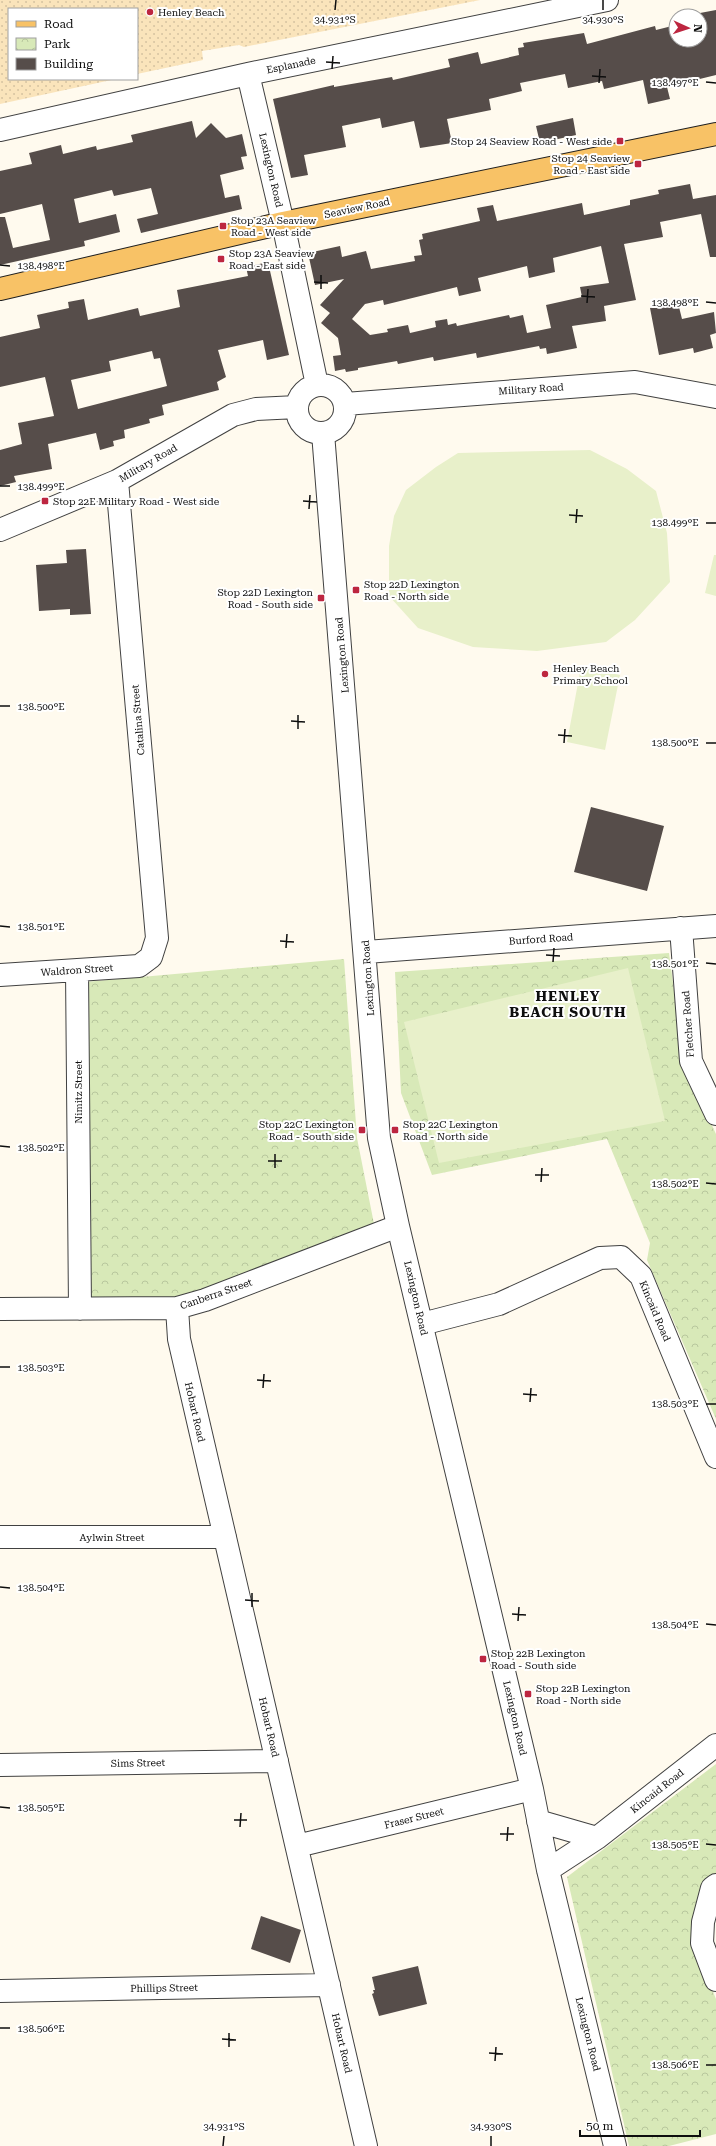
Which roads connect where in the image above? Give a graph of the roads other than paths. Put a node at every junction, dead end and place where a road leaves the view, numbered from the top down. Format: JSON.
{"nodes":[{"id":1,"x":607,"y":0,"type":"edge"},
{"id":2,"x":248,"y":74,"type":"junction"},
{"id":3,"x":0,"y":130,"type":"edge"},
{"id":4,"x":716,"y":134,"type":"edge"},
{"id":5,"x":283,"y":223,"type":"junction"},
{"id":6,"x":0,"y":289,"type":"edge"},
{"id":7,"x":317,"y":385,"type":"junction"},
{"id":8,"x":716,"y":397,"type":"edge"},
{"id":9,"x":345,"y":404,"type":"junction"},
{"id":10,"x":297,"y":407,"type":"junction"},
{"id":11,"x":323,"y":433,"type":"junction"},
{"id":12,"x":117,"y":481,"type":"junction"},
{"id":13,"x":0,"y":530,"type":"edge"},
{"id":14,"x":716,"y":926,"type":"edge"},
{"id":15,"x":681,"y":928,"type":"junction"},
{"id":16,"x":366,"y":952,"type":"junction"},
{"id":17,"x":151,"y":958,"type":"joint"},
{"id":18,"x":77,"y":970,"type":"junction"},
{"id":19,"x":0,"y":974,"type":"edge"},
{"id":20,"x":716,"y":1114,"type":"edge"},
{"id":21,"x":398,"y":1226,"type":"junction"},
{"id":22,"x":177,"y":1308,"type":"junction"},
{"id":23,"x":0,"y":1309,"type":"edge"},
{"id":24,"x":80,"y":1309,"type":"junction"},
{"id":25,"x":422,"y":1324,"type":"junction"},
{"id":26,"x":716,"y":1456,"type":"edge"},
{"id":27,"x":0,"y":1537,"type":"edge"},
{"id":28,"x":225,"y":1537,"type":"junction"},
{"id":29,"x":716,"y":1745,"type":"edge"},
{"id":30,"x":277,"y":1761,"type":"junction"},
{"id":31,"x":0,"y":1765,"type":"edge"},
{"id":32,"x":532,"y":1789,"type":"junction"},
{"id":33,"x":538,"y":1821,"type":"junction"},
{"id":34,"x":597,"y":1838,"type":"junction"},
{"id":35,"x":297,"y":1846,"type":"junction"},
{"id":36,"x":548,"y":1870,"type":"junction"},
{"id":37,"x":716,"y":1885,"type":"edge"},
{"id":38,"x":716,"y":1980,"type":"edge"},
{"id":39,"x":329,"y":1985,"type":"junction"},
{"id":40,"x":0,"y":1991,"type":"edge"},
{"id":41,"x":366,"y":2146,"type":"edge"},
{"id":42,"x":615,"y":2146,"type":"edge"}],
"edges":[{"from":1,"to":2,"type":"street","name":"Esplanade"},
{"from":2,"to":3,"type":"street","name":"Esplanade"},
{"from":2,"to":5,"type":"street","name":"Lexington Road"},
{"from":4,"to":5,"type":"main road","name":"Seaview Road"},
{"from":5,"to":6,"type":"main road","name":"Seaview Road"},
{"from":5,"to":7,"type":"street","name":"Lexington Road"},
{"from":7,"to":9,"type":"street"},
{"from":7,"to":10,"type":"street"},
{"from":8,"to":9,"type":"street","name":"Military Road"},
{"from":9,"to":11,"type":"street"},
{"from":10,"to":11,"type":"street"},
{"from":10,"to":12,"type":"street","name":"Military Road"},
{"from":11,"to":16,"type":"street","name":"Lexington Road"},
{"from":12,"to":13,"type":"street","name":"Military Road"},
{"from":12,"to":17,"type":"street","name":"Catalina Street"},
{"from":14,"to":15,"type":"street","name":"Burford Road"},
{"from":15,"to":16,"type":"street","name":"Burford Road"},
{"from":15,"to":20,"type":"street","name":"Fletcher Road"},
{"from":16,"to":21,"type":"street","name":"Lexington Road"},
{"from":17,"to":18,"type":"street","name":"Waldron Street"},
{"from":18,"to":19,"type":"street","name":"Waldron Street"},
{"from":18,"to":24,"type":"street","name":"Nimitz Street"},
{"from":21,"to":22,"type":"street","name":"Canberra Street"},
{"from":21,"to":25,"type":"street","name":"Lexington Road"},
{"from":22,"to":24,"type":"street","name":"Canberra Street"},
{"from":22,"to":28,"type":"street","name":"Hobart Road"},
{"from":23,"to":24,"type":"street","name":"Canberra Street"},
{"from":25,"to":26,"type":"street","name":"Kincaid Road"},
{"from":25,"to":32,"type":"street","name":"Lexington Road"},
{"from":27,"to":28,"type":"street","name":"Aylwin Street"},
{"from":28,"to":30,"type":"street","name":"Hobart Road"},
{"from":29,"to":34,"type":"street","name":"Kincaid Road"},
{"from":30,"to":31,"type":"street","name":"Sims Street"},
{"from":30,"to":35,"type":"street","name":"Hobart Road"},
{"from":32,"to":33,"type":"street","name":"Lexington Road"},
{"from":32,"to":35,"type":"street","name":"Fraser Street"},
{"from":33,"to":34,"type":"street"},
{"from":33,"to":36,"type":"street","name":"Lexington Road"},
{"from":34,"to":36,"type":"street","name":"Kincaid Road"},
{"from":35,"to":39,"type":"street","name":"Hobart Road"},
{"from":36,"to":42,"type":"street","name":"Lexington Road"},
{"from":37,"to":38,"type":"street"},
{"from":39,"to":40,"type":"street","name":"Phillips Street"},
{"from":39,"to":41,"type":"street","name":"Hobart Road"}]}
